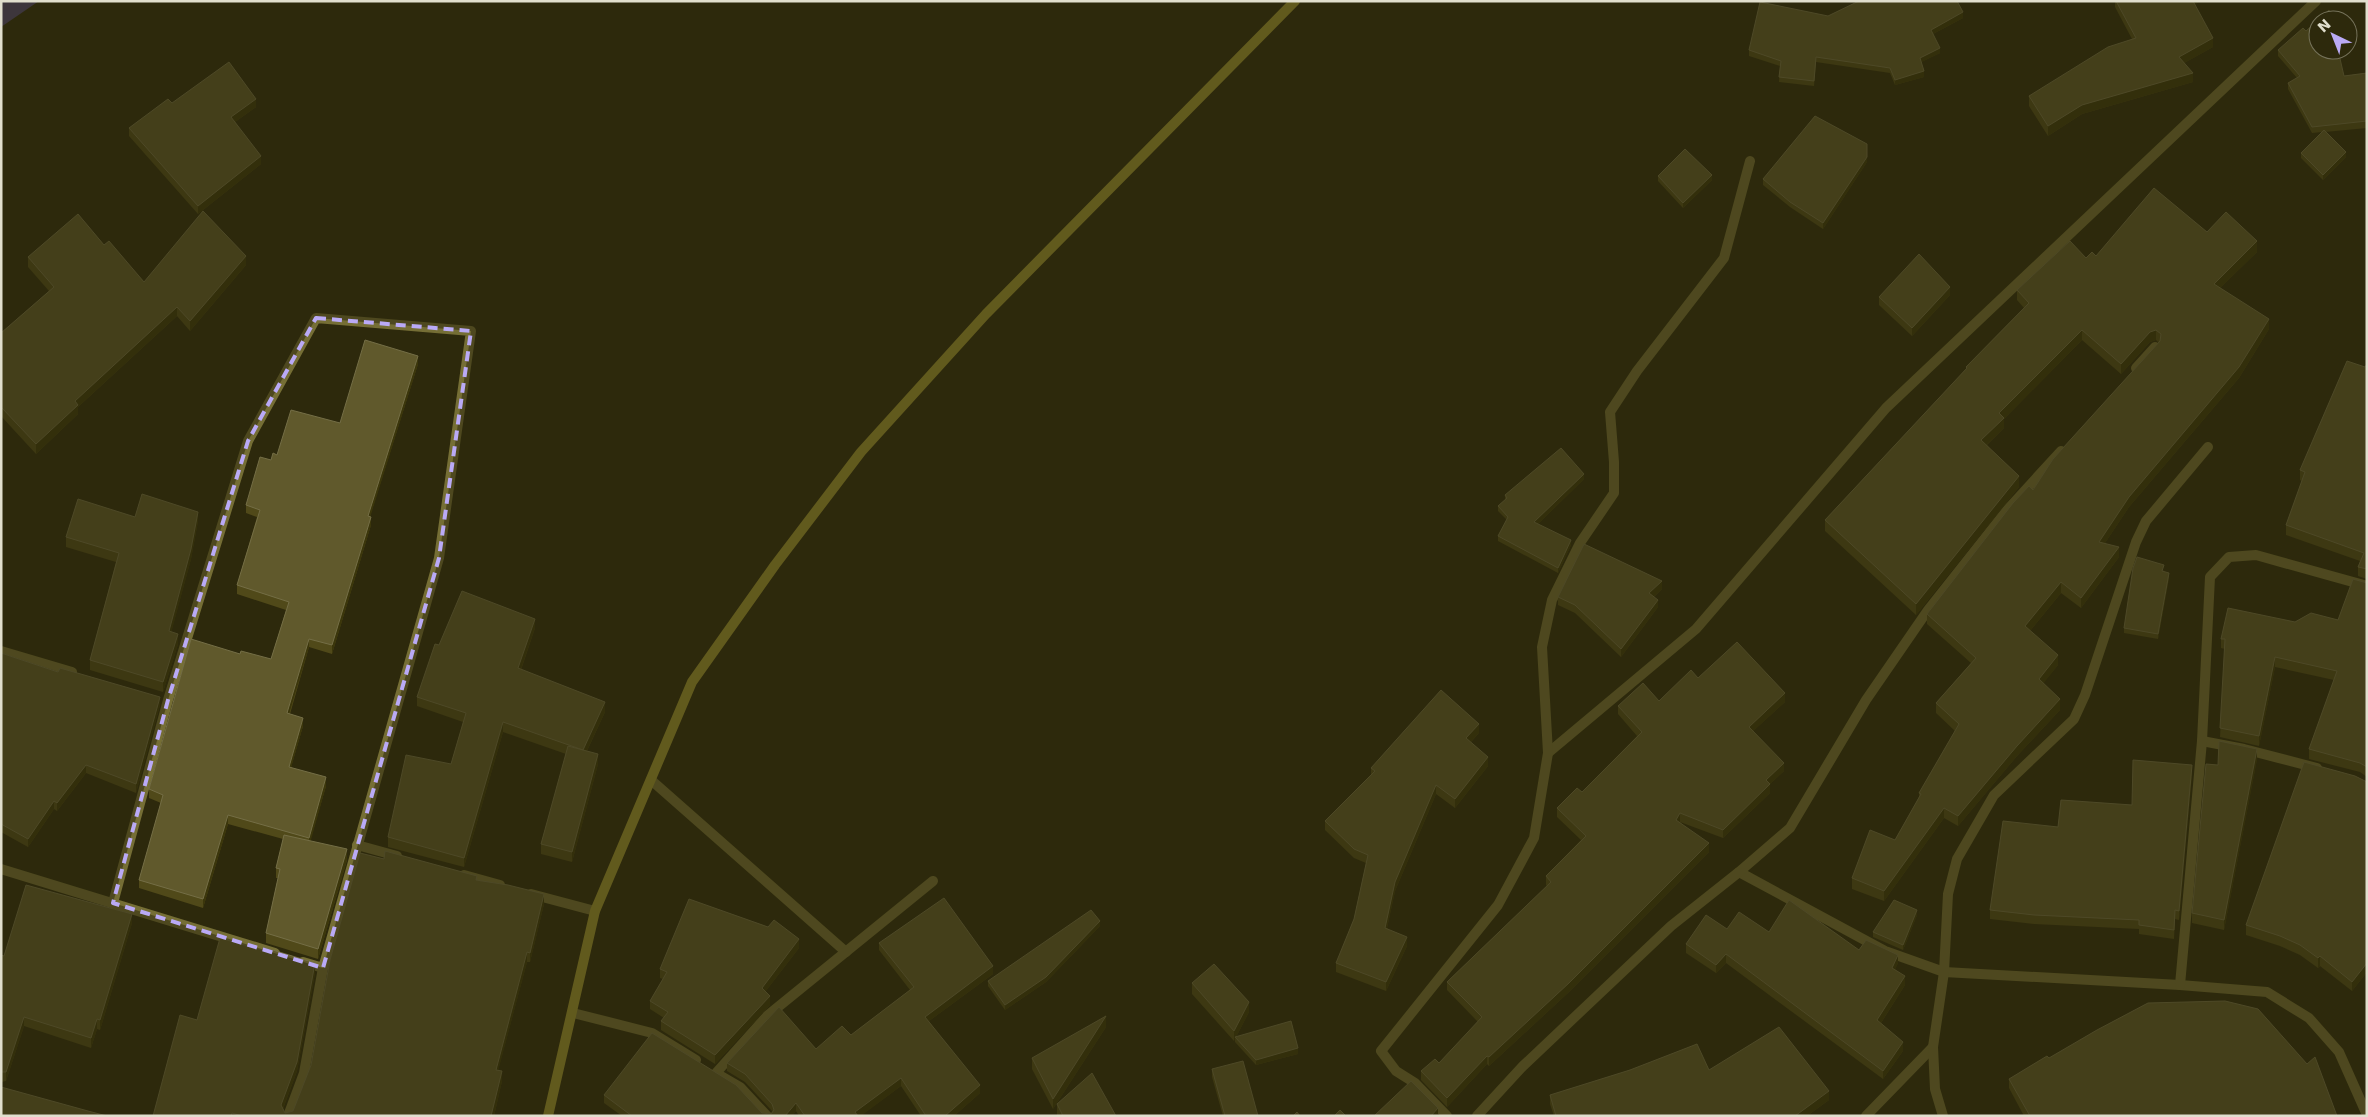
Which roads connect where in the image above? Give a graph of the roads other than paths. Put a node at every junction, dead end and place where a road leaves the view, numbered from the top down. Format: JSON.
{"nodes":[{"id":1,"x":1296,"y":1,"type":"edge"},
{"id":2,"x":2316,"y":1,"type":"edge"},
{"id":3,"x":1750,"y":161,"type":"dead end"},
{"id":4,"x":2155,"y":347,"type":"edge"},
{"id":5,"x":2130,"y":375,"type":"edge"},
{"id":6,"x":2066,"y":446,"type":"edge"},
{"id":7,"x":2208,"y":447,"type":"dead end"},
{"id":8,"x":2367,"y":586,"type":"edge"},
{"id":9,"x":1,"y":651,"type":"edge"},
{"id":10,"x":82,"y":675,"type":"edge"},
{"id":11,"x":2202,"y":741,"type":"junction"},
{"id":12,"x":1548,"y":753,"type":"junction"},
{"id":13,"x":2330,"y":772,"type":"edge"},
{"id":14,"x":651,"y":780,"type":"junction"},
{"id":15,"x":357,"y":845,"type":"junction"},
{"id":16,"x":405,"y":858,"type":"edge"},
{"id":17,"x":1,"y":869,"type":"edge"},
{"id":18,"x":453,"y":872,"type":"edge"},
{"id":19,"x":1739,"y":872,"type":"junction"},
{"id":20,"x":933,"y":881,"type":"dead end"},
{"id":21,"x":113,"y":903,"type":"junction"},
{"id":22,"x":595,"y":911,"type":"junction"},
{"id":23,"x":846,"y":952,"type":"junction"},
{"id":24,"x":323,"y":968,"type":"junction"},
{"id":25,"x":1944,"y":972,"type":"junction"},
{"id":26,"x":2180,"y":985,"type":"junction"},
{"id":27,"x":573,"y":1013,"type":"junction"},
{"id":28,"x":1933,"y":1047,"type":"junction"},
{"id":29,"x":716,"y":1073,"type":"junction"},
{"id":30,"x":2367,"y":1115,"type":"edge"},
{"id":31,"x":288,"y":1116,"type":"edge"},
{"id":32,"x":548,"y":1116,"type":"edge"},
{"id":33,"x":767,"y":1116,"type":"edge"},
{"id":34,"x":1447,"y":1116,"type":"edge"},
{"id":35,"x":1477,"y":1116,"type":"edge"},
{"id":36,"x":1866,"y":1116,"type":"edge"},
{"id":37,"x":1942,"y":1116,"type":"edge"}],
"edges":[{"from":1,"to":14,"type":"street"},
{"from":2,"to":12,"type":"street"},
{"from":3,"to":12,"type":"street"},
{"from":4,"to":5,"type":"street"},
{"from":6,"to":19,"type":"street"},
{"from":7,"to":25,"type":"street"},
{"from":8,"to":11,"type":"street"},
{"from":9,"to":10,"type":"street"},
{"from":11,"to":13,"type":"street"},
{"from":11,"to":26,"type":"street"},
{"from":12,"to":34,"type":"street"},
{"from":14,"to":22,"type":"street"},
{"from":14,"to":23,"type":"street"},
{"from":15,"to":16,"type":"street"},
{"from":15,"to":21,"type":"street"},
{"from":15,"to":24,"type":"street"},
{"from":17,"to":21,"type":"street"},
{"from":18,"to":22,"type":"street"},
{"from":19,"to":25,"type":"street"},
{"from":19,"to":35,"type":"street"},
{"from":20,"to":23,"type":"street"},
{"from":21,"to":24,"type":"street"},
{"from":22,"to":27,"type":"street"},
{"from":23,"to":29,"type":"street"},
{"from":24,"to":31,"type":"street"},
{"from":25,"to":26,"type":"street"},
{"from":25,"to":28,"type":"street"},
{"from":26,"to":30,"type":"street"},
{"from":27,"to":29,"type":"street"},
{"from":27,"to":32,"type":"street"},
{"from":28,"to":36,"type":"street"},
{"from":28,"to":37,"type":"street"},
{"from":29,"to":33,"type":"street"}]}
